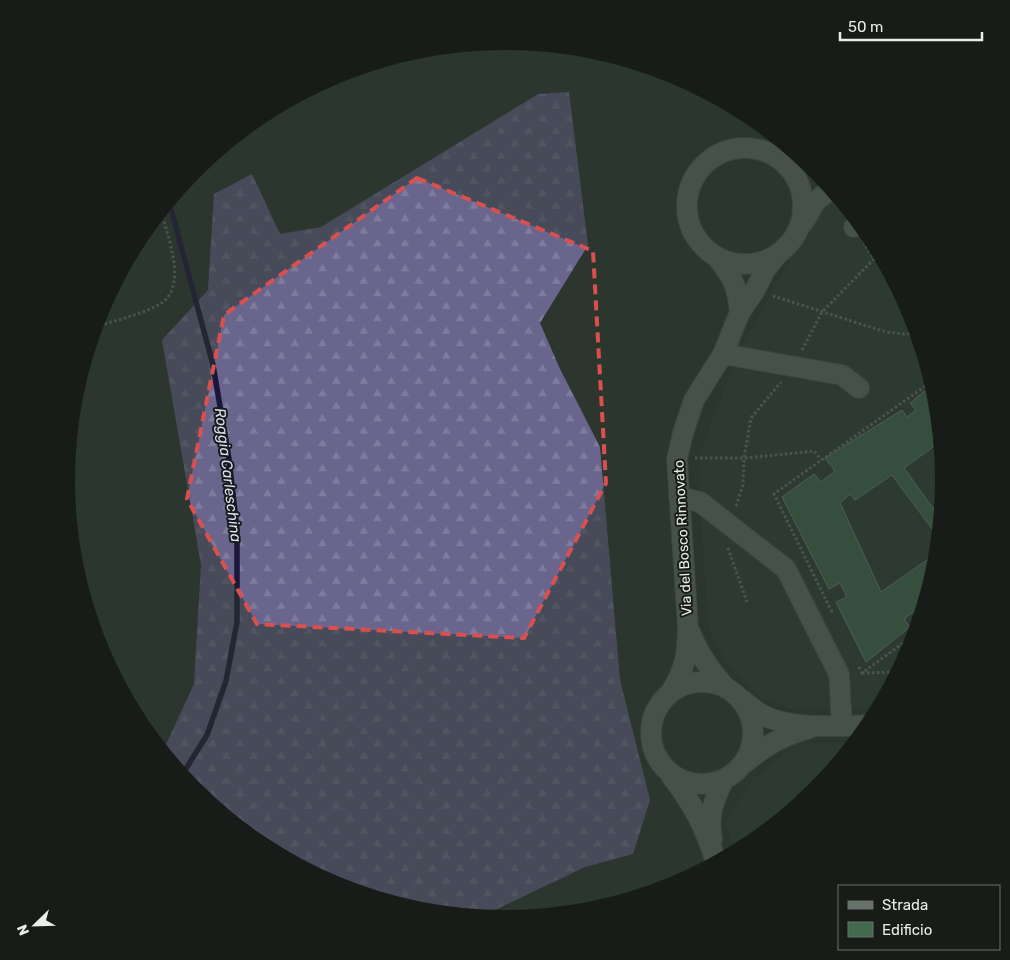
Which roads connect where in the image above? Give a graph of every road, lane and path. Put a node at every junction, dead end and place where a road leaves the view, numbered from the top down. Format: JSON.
{"nodes":[{"id":1,"x":763,"y":150,"type":"junction"},
{"id":2,"x":789,"y":157,"type":"edge"},
{"id":3,"x":826,"y":194,"type":"edge"},
{"id":4,"x":163,"y":219,"type":"edge"},
{"id":5,"x":798,"y":231,"type":"junction"},
{"id":6,"x":777,"y":255,"type":"junction"},
{"id":7,"x":717,"y":257,"type":"junction"},
{"id":8,"x":874,"y":259,"type":"edge"},
{"id":9,"x":755,"y":290,"type":"junction"},
{"id":10,"x":740,"y":312,"type":"junction"},
{"id":11,"x":822,"y":312,"type":"junction"},
{"id":12,"x":105,"y":324,"type":"edge"},
{"id":13,"x":909,"y":334,"type":"edge"},
{"id":14,"x":723,"y":354,"type":"junction"},
{"id":15,"x":794,"y":366,"type":"junction"},
{"id":16,"x":925,"y":387,"type":"edge"},
{"id":17,"x":859,"y":388,"type":"dead end"},
{"id":18,"x":744,"y":458,"type":"junction"},
{"id":19,"x":677,"y":459,"type":"junction"},
{"id":20,"x":821,"y":460,"type":"junction"},
{"id":21,"x":679,"y":497,"type":"junction"},
{"id":22,"x":730,"y":527,"type":"junction"},
{"id":23,"x":747,"y":602,"type":"dead end"},
{"id":24,"x":835,"y":619,"type":"dead end"},
{"id":25,"x":688,"y":628,"type":"junction"},
{"id":26,"x":903,"y":643,"type":"edge"},
{"id":27,"x":857,"y":664,"type":"dead end"},
{"id":28,"x":890,"y":672,"type":"edge"},
{"id":29,"x":862,"y":673,"type":"junction"},
{"id":30,"x":671,"y":692,"type":"junction"},
{"id":31,"x":731,"y":692,"type":"junction"},
{"id":32,"x":858,"y":725,"type":"edge"},
{"id":33,"x":817,"y":726,"type":"junction"},
{"id":34,"x":842,"y":726,"type":"junction"},
{"id":35,"x":744,"y":763,"type":"junction"},
{"id":36,"x":669,"y":773,"type":"junction"},
{"id":37,"x":722,"y":781,"type":"junction"},
{"id":38,"x":714,"y":855,"type":"edge"},
{"id":39,"x":714,"y":856,"type":"edge"}],
"edges":[{"from":1,"to":2,"type":"street"},
{"from":1,"to":5,"type":"street"},
{"from":1,"to":7,"type":"street"},
{"from":3,"to":5,"type":"street"},
{"from":4,"to":12,"type":"path"},
{"from":5,"to":6,"type":"street"},
{"from":6,"to":7,"type":"street"},
{"from":6,"to":9,"type":"street","name":"Via del Bosco Rinnovato"},
{"from":7,"to":10,"type":"street"},
{"from":8,"to":11,"type":"path"},
{"from":9,"to":10,"type":"street","name":"Via del Bosco Rinnovato"},
{"from":9,"to":11,"type":"path"},
{"from":10,"to":14,"type":"street","name":"Via del Bosco Rinnovato"},
{"from":11,"to":13,"type":"path"},
{"from":11,"to":15,"type":"path"},
{"from":14,"to":15,"type":"street"},
{"from":14,"to":19,"type":"street","name":"Via del Bosco Rinnovato"},
{"from":15,"to":17,"type":"street"},
{"from":15,"to":18,"type":"path"},
{"from":16,"to":20,"type":"path"},
{"from":18,"to":19,"type":"path"},
{"from":18,"to":20,"type":"path"},
{"from":18,"to":22,"type":"path"},
{"from":19,"to":21,"type":"street","name":"Via del Bosco Rinnovato"},
{"from":20,"to":24,"type":"path"},
{"from":21,"to":22,"type":"street"},
{"from":21,"to":25,"type":"street","name":"Via del Bosco Rinnovato"},
{"from":22,"to":23,"type":"path"},
{"from":22,"to":34,"type":"street"},
{"from":25,"to":30,"type":"street","name":"Via del Bosco Rinnovato"},
{"from":25,"to":31,"type":"street","name":"Via del Bosco Rinnovato"},
{"from":26,"to":29,"type":"path"},
{"from":27,"to":29,"type":"path"},
{"from":28,"to":29,"type":"path"},
{"from":30,"to":31,"type":"street"},
{"from":30,"to":36,"type":"street"},
{"from":31,"to":33,"type":"street"},
{"from":31,"to":35,"type":"street"},
{"from":32,"to":34,"type":"street"},
{"from":33,"to":34,"type":"street"},
{"from":33,"to":35,"type":"street"},
{"from":35,"to":37,"type":"street"},
{"from":36,"to":37,"type":"street"},
{"from":36,"to":39,"type":"street"},
{"from":37,"to":38,"type":"street"}]}
